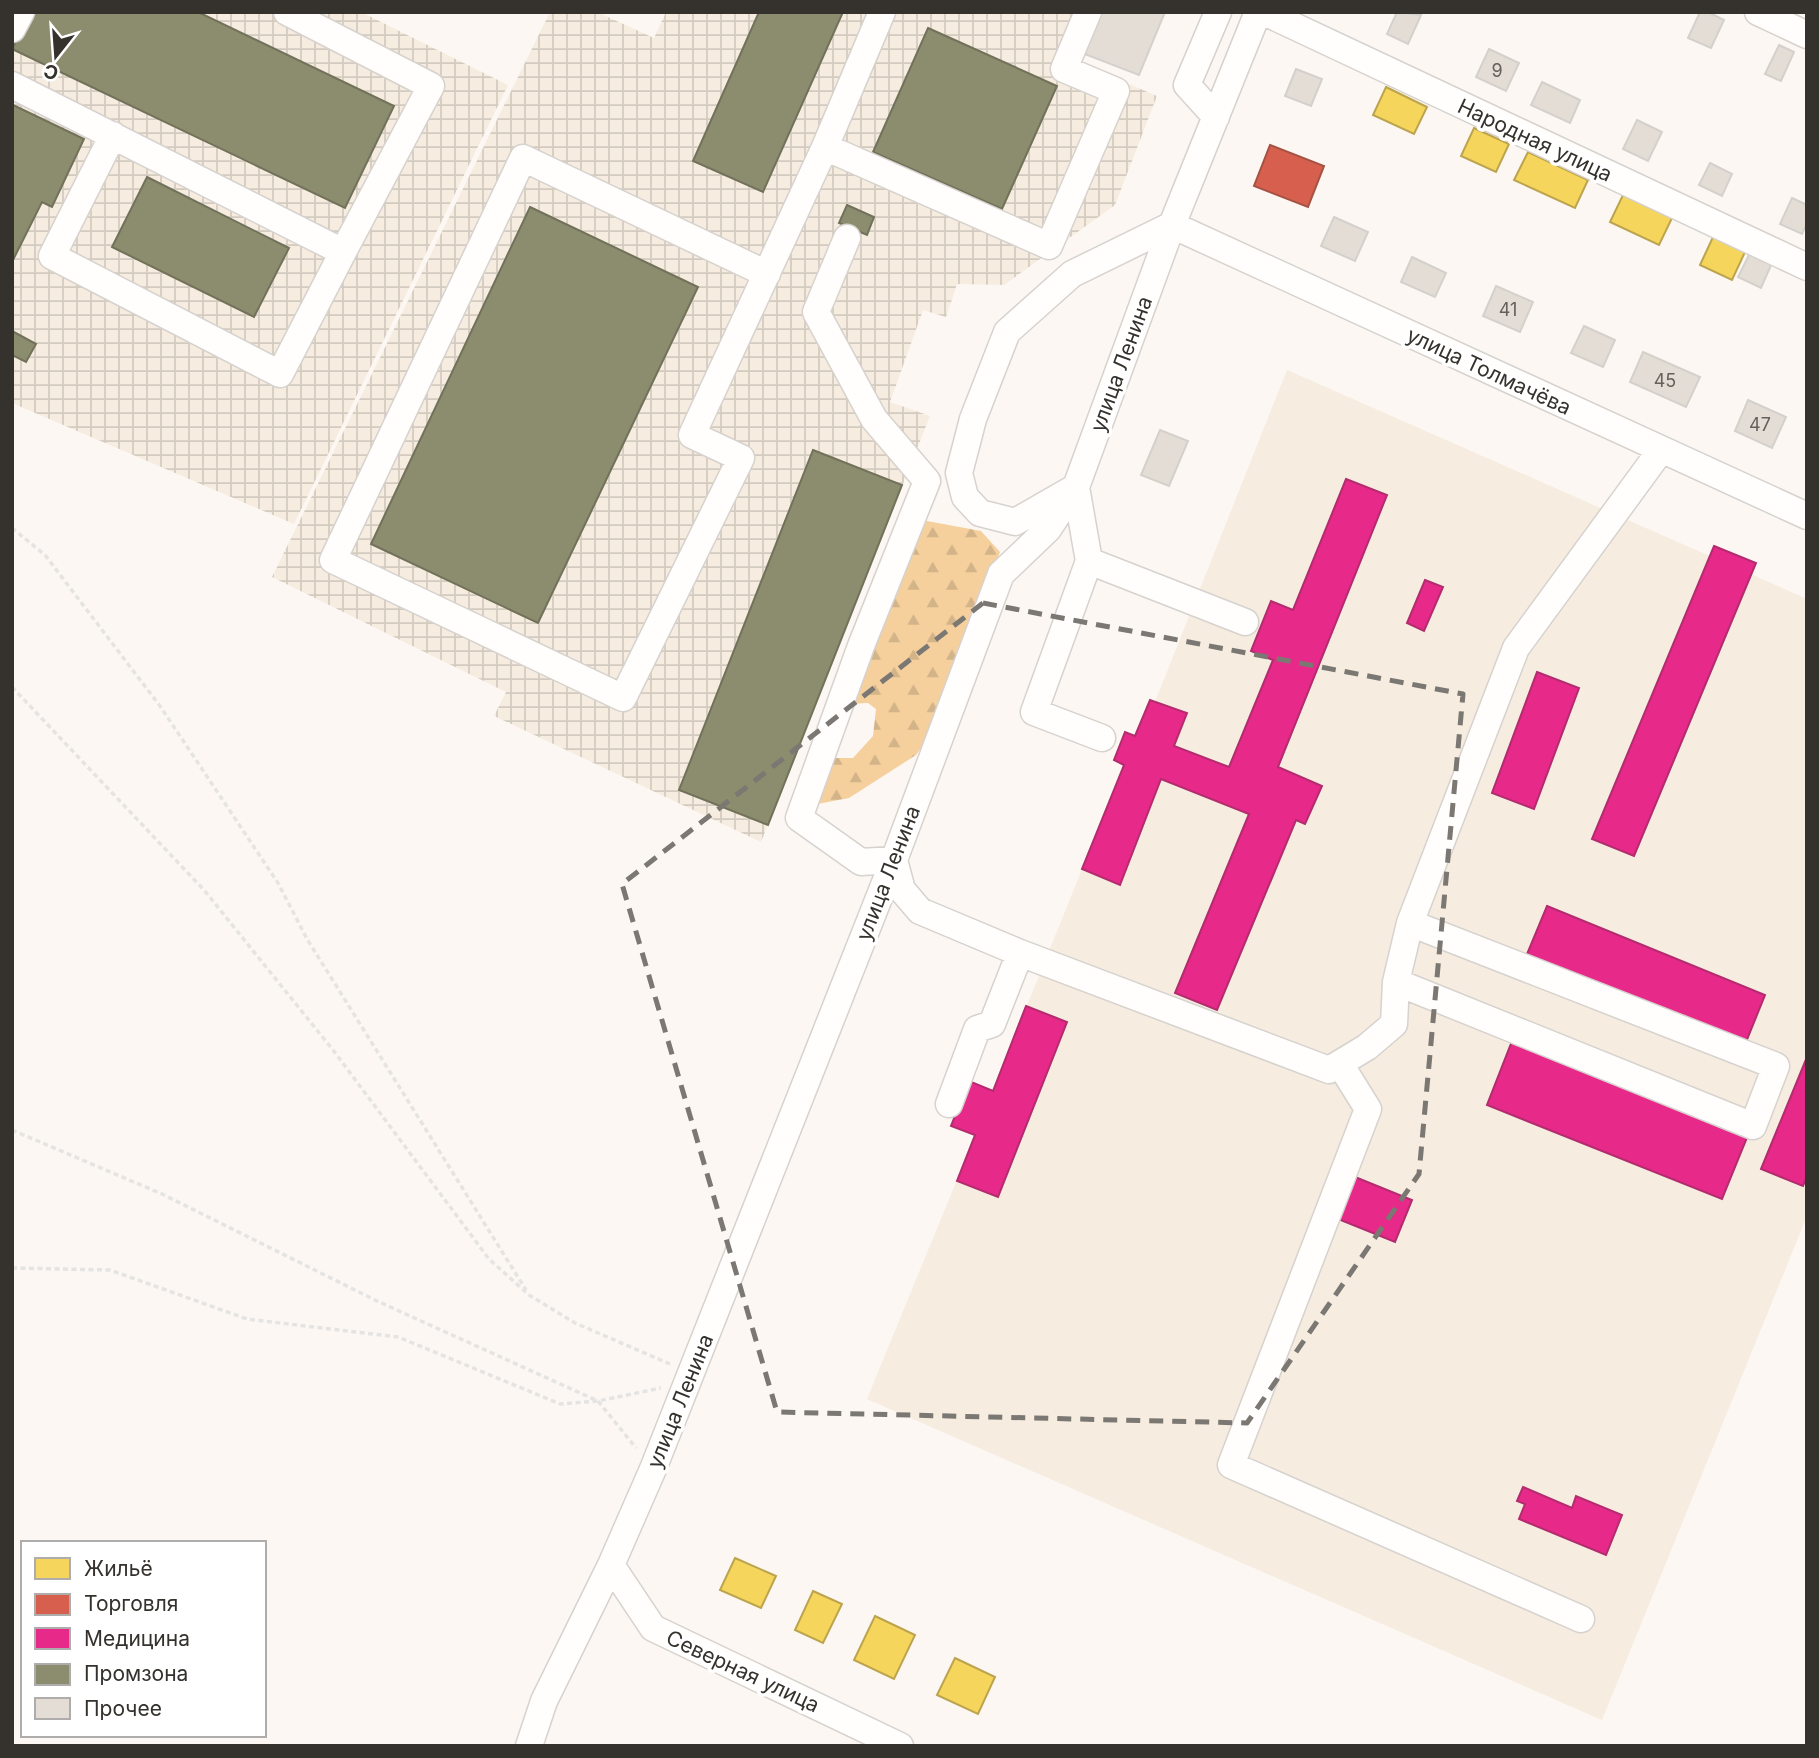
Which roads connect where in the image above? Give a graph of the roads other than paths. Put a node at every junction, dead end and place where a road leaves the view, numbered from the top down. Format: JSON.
{"nodes":[{"id":1,"x":21,"y":12,"type":"edge"},
{"id":2,"x":287,"y":12,"type":"edge"},
{"id":3,"x":882,"y":12,"type":"edge"},
{"id":4,"x":1088,"y":12,"type":"edge"},
{"id":5,"x":1218,"y":12,"type":"edge"},
{"id":6,"x":1258,"y":12,"type":"edge"},
{"id":7,"x":1264,"y":12,"type":"edge"},
{"id":8,"x":1759,"y":12,"type":"edge"},
{"id":9,"x":12,"y":29,"type":"edge"},
{"id":10,"x":1807,"y":35,"type":"edge"},
{"id":11,"x":12,"y":85,"type":"edge"},
{"id":12,"x":1216,"y":117,"type":"junction"},
{"id":13,"x":113,"y":135,"type":"junction"},
{"id":14,"x":825,"y":147,"type":"junction"},
{"id":15,"x":1172,"y":225,"type":"junction"},
{"id":16,"x":847,"y":238,"type":"dead end"},
{"id":17,"x":343,"y":252,"type":"junction"},
{"id":18,"x":1807,"y":267,"type":"edge"},
{"id":19,"x":767,"y":274,"type":"junction"},
{"id":20,"x":1661,"y":450,"type":"junction"},
{"id":21,"x":1076,"y":487,"type":"junction"},
{"id":22,"x":1807,"y":516,"type":"edge"},
{"id":23,"x":1089,"y":561,"type":"junction"},
{"id":24,"x":1245,"y":622,"type":"dead end"},
{"id":25,"x":1102,"y":738,"type":"dead end"},
{"id":26,"x":894,"y":860,"type":"junction"},
{"id":27,"x":1410,"y":923,"type":"junction"},
{"id":28,"x":1020,"y":953,"type":"junction"},
{"id":29,"x":1396,"y":982,"type":"junction"},
{"id":30,"x":1340,"y":1063,"type":"junction"},
{"id":31,"x":949,"y":1104,"type":"dead end"},
{"id":32,"x":611,"y":1565,"type":"junction"},
{"id":33,"x":1581,"y":1619,"type":"dead end"},
{"id":34,"x":529,"y":1746,"type":"edge"},
{"id":35,"x":900,"y":1746,"type":"edge"}],
"edges":[{"from":1,"to":9,"type":"street"},
{"from":2,"to":17,"type":"street"},
{"from":3,"to":14,"type":"street"},
{"from":4,"to":14,"type":"street"},
{"from":5,"to":12,"type":"street"},
{"from":6,"to":12,"type":"street","name":"улица Ленина"},
{"from":7,"to":18,"type":"street","name":"Народная улица"},
{"from":8,"to":10,"type":"street"},
{"from":11,"to":13,"type":"street"},
{"from":12,"to":15,"type":"street","name":"улица Ленина"},
{"from":13,"to":17,"type":"street"},
{"from":13,"to":17,"type":"street"},
{"from":14,"to":19,"type":"street"},
{"from":15,"to":20,"type":"street","name":"улица Толмачёва"},
{"from":15,"to":21,"type":"street","name":"улица Ленина"},
{"from":15,"to":21,"type":"street"},
{"from":16,"to":26,"type":"street"},
{"from":19,"to":19,"type":"street"},
{"from":20,"to":22,"type":"street","name":"улица Толмачёва"},
{"from":20,"to":27,"type":"street"},
{"from":21,"to":23,"type":"street"},
{"from":21,"to":26,"type":"street","name":"улица Ленина"},
{"from":23,"to":24,"type":"street"},
{"from":23,"to":25,"type":"street"},
{"from":26,"to":28,"type":"street"},
{"from":26,"to":32,"type":"street","name":"улица Ленина"},
{"from":27,"to":29,"type":"street"},
{"from":27,"to":29,"type":"street"},
{"from":28,"to":30,"type":"street"},
{"from":28,"to":31,"type":"street"},
{"from":29,"to":30,"type":"street"},
{"from":30,"to":33,"type":"street"},
{"from":32,"to":34,"type":"street","name":"улица Ленина"},
{"from":32,"to":35,"type":"street","name":"Северная улица"}]}
